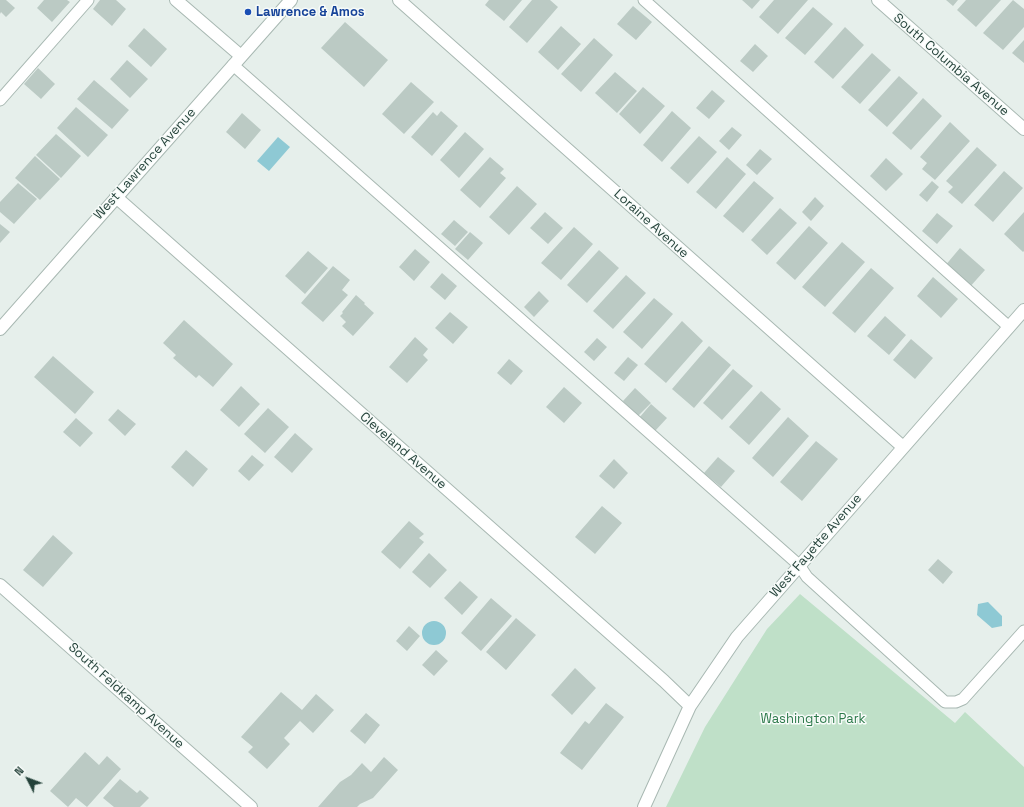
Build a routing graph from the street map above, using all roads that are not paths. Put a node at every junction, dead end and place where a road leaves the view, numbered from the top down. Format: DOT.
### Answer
graph roads {
  1 [pos="88,0"];
  2 [pos="176,0"];
  3 [pos="291,0"];
  4 [pos="399,0"];
  5 [pos="644,0"];
  6 [pos="878,0"];
  7 [pos="241,56"];
  8 [pos="233,66"];
  9 [pos="0,100"];
  10 [pos="1024,129"];
  11 [pos="116,197"];
  12 [pos="1024,310"];
  13 [pos="1009,327"];
  14 [pos="0,329"];
  15 [pos="903,447"];
  16 [pos="799,565"];
  17 [pos="0,585"];
  18 [pos="1024,631"];
  19 [pos="690,706"];
  20 [pos="251,807"];
  21 [pos="644,807"];
  1 -- 9 [label="lane"];
  2 -- 7 [label="street"];
  3 -- 7 [label="street, West Lawrence Avenue"];
  4 -- 15 [label="street, Loraine Avenue"];
  5 -- 13 [label="lane"];
  6 -- 10 [label="street, South Columbia Avenue"];
  7 -- 8 [label="street, West Lawrence Avenue"];
  8 -- 11 [label="street, West Lawrence Avenue"];
  8 -- 16 [label="lane"];
  11 -- 14 [label="street, West Lawrence Avenue"];
  11 -- 19 [label="street, Cleveland Avenue"];
  12 -- 13 [label="street, West Fayette Avenue"];
  13 -- 15 [label="street, West Fayette Avenue"];
  15 -- 16 [label="street, West Fayette Avenue"];
  16 -- 18 [label="lane"];
  16 -- 19 [label="street, West Fayette Avenue"];
  17 -- 20 [label="street, South Feldkamp Avenue"];
  19 -- 21 [label="street, West Fayette Avenue"];
}
